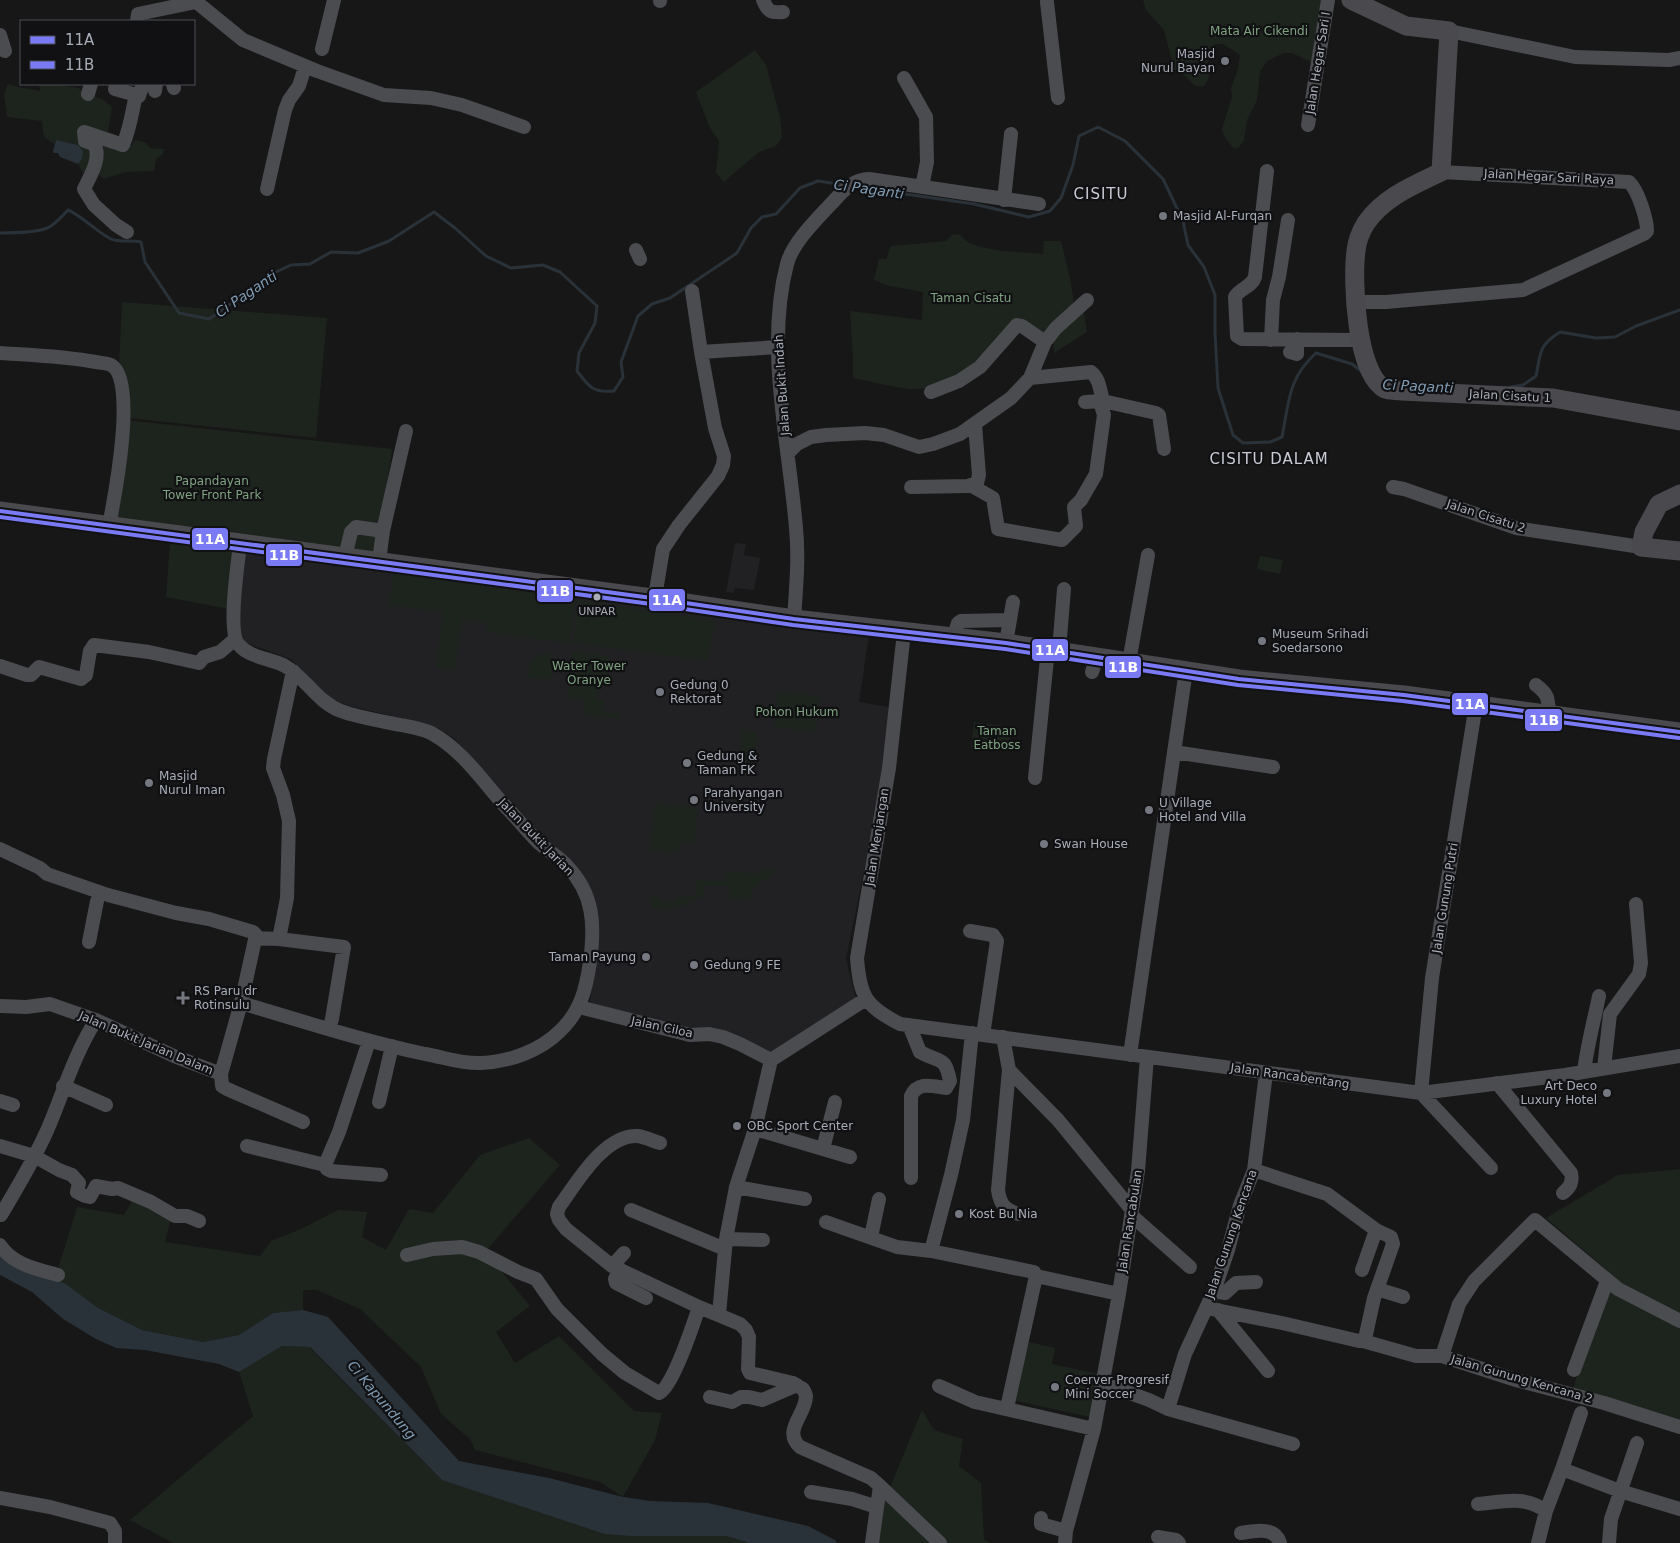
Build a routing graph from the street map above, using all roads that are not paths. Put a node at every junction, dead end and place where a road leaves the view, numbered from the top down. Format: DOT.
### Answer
graph roads {
  1 [pos="334,0"];
  2 [pos="763,0"];
  3 [pos="1328,0"];
  4 [pos="1351,0"];
  5 [pos="195,1"];
  6 [pos="1047,2"];
  7 [pos="783,12"];
  8 [pos="137,20"];
  9 [pos="1449,31"];
  10 [pos="0,34"];
  11 [pos="322,49"];
  12 [pos="4,51"];
  13 [pos="1680,58"];
  14 [pos="306,67"];
  15 [pos="904,78"];
  16 [pos="116,85"];
  17 [pos="142,88"];
  18 [pos="1058,98"];
  19 [pos="1308,125"];
  20 [pos="524,128"];
  21 [pos="1011,134"];
  22 [pos="1267,170"];
  23 [pos="1441,172"];
  24 [pos="922,187"];
  25 [pos="267,189"];
  26 [pos="1004,200"];
  27 [pos="1039,204"];
  28 [pos="1288,220"];
  29 [pos="126,232"];
  30 [pos="692,291"];
  31 [pos="1087,300"];
  32 [pos="1356,302"];
  33 [pos="1271,340"];
  34 [pos="1297,340"];
  35 [pos="1360,340"];
  36 [pos="1045,342"];
  37 [pos="778,347"];
  38 [pos="701,352"];
  39 [pos="1290,352"];
  40 [pos="0,353"];
  41 [pos="1030,378"];
  42 [pos="931,392"];
  43 [pos="1085,402"];
  44 [pos="1102,403"];
  45 [pos="1680,421"];
  46 [pos="974,425"];
  47 [pos="406,431"];
  48 [pos="1164,449"];
  49 [pos="788,453"];
  50 [pos="972,486"];
  51 [pos="1393,486"];
  52 [pos="911,487"];
  53 [pos="1680,494"];
  54 [pos="0,511"];
  55 [pos="109,526"];
  56 [pos="383,531"];
  57 [pos="240,544"];
  58 [pos="1640,547"];
  59 [pos="1680,551"];
  60 [pos="1148,555"];
  61 [pos="345,557"];
  62 [pos="379,561"];
  63 [pos="1064,589"];
  64 [pos="652,598"];
  65 [pos="1013,602"];
  66 [pos="794,619"];
  67 [pos="1010,620"];
  68 [pos="904,632"];
  69 [pos="954,636"];
  70 [pos="234,640"];
  71 [pos="1006,642"];
  72 [pos="1053,649"];
  73 [pos="1129,662"];
  74 [pos="0,666"];
  75 [pos="1186,670"];
  76 [pos="293,671"];
  77 [pos="1536,684"];
  78 [pos="1476,704"];
  79 [pos="1549,714"];
  80 [pos="1680,732"];
  81 [pos="1174,752"];
  82 [pos="1273,767"];
  83 [pos="1035,778"];
  84 [pos="0,849"];
  85 [pos="97,901"];
  86 [pos="1636,904"];
  87 [pos="970,931"];
  88 [pos="256,938"];
  89 [pos="279,939"];
  90 [pos="88,942"];
  91 [pos="1599,996"];
  92 [pos="866,999"];
  93 [pos="241,1003"];
  94 [pos="0,1006"];
  95 [pos="579,1006"];
  96 [pos="96,1020"];
  97 [pos="905,1024"];
  98 [pos="329,1029"];
  99 [pos="977,1034"];
  100 [pos="1002,1037"];
  101 [pos="370,1041"];
  102 [pos="392,1046"];
  103 [pos="1130,1055"];
  104 [pos="1680,1056"];
  105 [pos="1147,1057"];
  106 [pos="771,1060"];
  107 [pos="1604,1068"];
  108 [pos="1009,1070"];
  109 [pos="1584,1072"];
  110 [pos="1266,1073"];
  111 [pos="221,1074"];
  112 [pos="1497,1083"];
  113 [pos="64,1086"];
  114 [pos="1421,1093"];
  115 [pos="379,1102"];
  116 [pos="835,1102"];
  117 [pos="106,1105"];
  118 [pos="303,1122"];
  119 [pos="754,1129"];
  120 [pos="660,1143"];
  121 [pos="0,1146"];
  122 [pos="247,1146"];
  123 [pos="823,1149"];
  124 [pos="34,1156"];
  125 [pos="850,1158"];
  126 [pos="325,1165"];
  127 [pos="1491,1168"];
  128 [pos="1254,1170"];
  129 [pos="381,1175"];
  130 [pos="911,1178"];
  131 [pos="736,1186"];
  132 [pos="1563,1193"];
  133 [pos="879,1199"];
  134 [pos="805,1200"];
  135 [pos="631,1210"];
  136 [pos="1132,1212"];
  137 [pos="1018,1214"];
  138 [pos="1,1215"];
  139 [pos="199,1220"];
  140 [pos="826,1222"];
  141 [pos="1376,1230"];
  142 [pos="870,1237"];
  143 [pos="763,1240"];
  144 [pos="726,1244"];
  145 [pos="0,1245"];
  146 [pos="931,1251"];
  147 [pos="624,1253"];
  148 [pos="407,1255"];
  149 [pos="616,1267"];
  150 [pos="1190,1267"];
  151 [pos="1362,1270"];
  152 [pos="58,1276"];
  153 [pos="1036,1276"];
  154 [pos="1256,1282"];
  155 [pos="1607,1282"];
  156 [pos="1377,1289"];
  157 [pos="1214,1291"];
  158 [pos="1119,1294"];
  159 [pos="1403,1297"];
  160 [pos="646,1298"];
  161 [pos="699,1307"];
  162 [pos="1212,1309"];
  163 [pos="719,1314"];
  164 [pos="1680,1321"];
  165 [pos="1363,1341"];
  166 [pos="1442,1356"];
  167 [pos="1268,1370"];
  168 [pos="1574,1370"];
  169 [pos="1102,1383"];
  170 [pos="797,1386"];
  171 [pos="939,1386"];
  172 [pos="710,1397"];
  173 [pos="1007,1408"];
  174 [pos="1168,1409"];
  175 [pos="1581,1413"];
  176 [pos="1680,1427"];
  177 [pos="1094,1429"];
  178 [pos="1637,1442"];
  179 [pos="1293,1444"];
  180 [pos="1562,1470"];
  181 [pos="880,1486"];
  182 [pos="1620,1491"];
  183 [pos="811,1492"];
  184 [pos="0,1498"];
  185 [pos="1478,1504"];
  186 [pos="877,1507"];
  187 [pos="1680,1509"];
  188 [pos="1546,1511"];
  189 [pos="1041,1518"];
  190 [pos="1241,1533"];
  191 [pos="1065,1537"];
  192 [pos="1158,1538"];
  193 [pos="115,1543"];
  194 [pos="872,1543"];
  195 [pos="940,1543"];
  196 [pos="1179,1543"];
  197 [pos="1280,1543"];
  198 [pos="1538,1543"];
  199 [pos="1609,1543"];
  1 -- 11 [label="street"];
  2 -- 7 [label="street"];
  3 -- 19 [label="street, Jalan Hegar Sari I"];
  4 -- 9 [label="main road"];
  5 -- 8 [label="street"];
  5 -- 14 [label="street"];
  6 -- 18 [label="street"];
  9 -- 13 [label="street"];
  9 -- 23 [label="main road"];
  10 -- 12 [label="street"];
  14 -- 20 [label="street"];
  14 -- 25 [label="street"];
  15 -- 24 [label="street"];
  16 -- 17 [label="street"];
  17 -- 29 [label="street"];
  21 -- 26 [label="street"];
  22 -- 33 [label="street"];
  23 -- 32 [label="main road, Jalan Cisatu 1"];
  23 -- 32 [label="street, Jalan Hegar Sari Raya"];
  24 -- 26 [label="street, Jalan Bukit Indah"];
  24 -- 37 [label="street, Jalan Bukit Indah"];
  26 -- 27 [label="street, Jalan Bukit Indah"];
  28 -- 33 [label="street"];
  30 -- 38 [label="street"];
  31 -- 36 [label="street"];
  32 -- 35 [label="main road, Jalan Cisatu 1"];
  33 -- 34 [label="street"];
  34 -- 35 [label="street"];
  34 -- 39 [label="street"];
  35 -- 45 [label="main road, Jalan Cisatu 1"];
  36 -- 41 [label="street"];
  36 -- 42 [label="street"];
  37 -- 38 [label="street"];
  37 -- 49 [label="street, Jalan Bukit Indah"];
  38 -- 64 [label="street"];
  40 -- 55 [label="street"];
  41 -- 44 [label="street"];
  41 -- 46 [label="street"];
  43 -- 44 [label="street"];
  44 -- 48 [label="street"];
  44 -- 50 [label="street"];
  46 -- 49 [label="street"];
  46 -- 50 [label="street"];
  47 -- 56 [label="street"];
  49 -- 66 [label="street, Jalan Bukit Indah"];
  50 -- 52 [label="street"];
  51 -- 58 [label="street, Jalan Cisatu 2"];
  53 -- 58 [label="main road"];
  54 -- 55 [label="main road"];
  55 -- 57 [label="main road"];
  56 -- 61 [label="street"];
  56 -- 62 [label="street"];
  57 -- 61 [label="main road"];
  57 -- 70 [label="street"];
  58 -- 59 [label="main road"];
  60 -- 73 [label="street"];
  61 -- 62 [label="main road"];
  62 -- 64 [label="main road"];
  63 -- 72 [label="street"];
  64 -- 66 [label="main road"];
  65 -- 67 [label="street"];
  66 -- 68 [label="main road"];
  67 -- 69 [label="street"];
  67 -- 71 [label="street"];
  68 -- 69 [label="main road"];
  68 -- 92 [label="street, Jalan Menjangan"];
  69 -- 71 [label="main road"];
  70 -- 74 [label="street"];
  70 -- 76 [label="street, Jalan Bukit Jarian"];
  71 -- 72 [label="main road"];
  72 -- 73 [label="main road"];
  72 -- 83 [label="street"];
  73 -- 75 [label="main road"];
  75 -- 78 [label="main road"];
  75 -- 81 [label="street"];
  76 -- 89 [label="street"];
  76 -- 95 [label="street, Jalan Bukit Jarian"];
  77 -- 79 [label="street"];
  78 -- 79 [label="main road"];
  78 -- 114 [label="street, Jalan Gunung Putri"];
  79 -- 80 [label="main road"];
  81 -- 82 [label="street"];
  81 -- 103 [label="street"];
  84 -- 88 [label="street"];
  85 -- 90 [label="street"];
  86 -- 107 [label="street"];
  87 -- 99 [label="street"];
  88 -- 89 [label="street"];
  88 -- 93 [label="street, Jalan Bukit Jarian Dalam"];
  89 -- 98 [label="street"];
  91 -- 109 [label="street"];
  92 -- 97 [label="street"];
  92 -- 106 [label="street"];
  93 -- 98 [label="street, Jalan Bukit Jarian"];
  93 -- 111 [label="street, Jalan Bukit Jarian Dalam"];
  94 -- 96 [label="street, Jalan Bukit Jarian Dalam"];
  95 -- 102 [label="street, Jalan Bukit Jarian"];
  95 -- 106 [label="street, Jalan Ciloa"];
  96 -- 111 [label="street, Jalan Bukit Jarian Dalam"];
  96 -- 113 [label="street"];
  97 -- 99 [label="street, Jalan Rancabentang"];
  97 -- 130 [label="street"];
  98 -- 101 [label="street, Jalan Bukit Jarian"];
  99 -- 100 [label="street, Jalan Rancabentang"];
  99 -- 146 [label="street"];
  100 -- 103 [label="street, Jalan Rancabentang"];
  100 -- 108 [label="street"];
  101 -- 102 [label="street, Jalan Bukit Jarian"];
  101 -- 126 [label="street"];
  102 -- 115 [label="street"];
  103 -- 105 [label="street, Jalan Rancabentang"];
  104 -- 107 [label="street, Jalan Rancabentang"];
  105 -- 110 [label="street, Jalan Rancabentang"];
  105 -- 136 [label="street, Jalan Rancabulan"];
  106 -- 119 [label="street"];
  107 -- 109 [label="street, Jalan Rancabentang"];
  108 -- 136 [label="street"];
  108 -- 137 [label="street"];
  109 -- 112 [label="street, Jalan Rancabentang"];
  110 -- 114 [label="street, Jalan Rancabentang"];
  110 -- 128 [label="street, Jalan Gunung Kencana"];
  111 -- 118 [label="street"];
  112 -- 114 [label="street, Jalan Rancabentang"];
  112 -- 132 [label="street"];
  113 -- 117 [label="street"];
  113 -- 124 [label="street"];
  114 -- 127 [label="street"];
  116 -- 123 [label="street"];
  119 -- 123 [label="street"];
  119 -- 131 [label="street"];
  120 -- 149 [label="street"];
  121 -- 124 [label="street"];
  122 -- 126 [label="street"];
  123 -- 125 [label="street"];
  124 -- 138 [label="street"];
  124 -- 139 [label="street"];
  126 -- 129 [label="street"];
  128 -- 141 [label="street"];
  128 -- 157 [label="street, Jalan Gunung Kencana"];
  131 -- 134 [label="street"];
  131 -- 144 [label="street"];
  133 -- 142 [label="street"];
  135 -- 144 [label="street"];
  136 -- 150 [label="street"];
  136 -- 158 [label="street, Jalan Rancabulan"];
  140 -- 142 [label="street"];
  141 -- 151 [label="street"];
  141 -- 156 [label="street"];
  142 -- 146 [label="street"];
  143 -- 144 [label="street"];
  144 -- 163 [label="street"];
  145 -- 152 [label="street"];
  146 -- 153 [label="street"];
  147 -- 149 [label="street"];
  148 -- 161 [label="street"];
  149 -- 160 [label="street"];
  149 -- 161 [label="street"];
  153 -- 158 [label="street"];
  153 -- 173 [label="street"];
  154 -- 157 [label="street"];
  155 -- 164 [label="street"];
  155 -- 166 [label="street"];
  155 -- 168 [label="street"];
  156 -- 159 [label="street"];
  156 -- 165 [label="street"];
  157 -- 162 [label="street, Jalan Gunung Kencana"];
  158 -- 169 [label="street, Jalan Rancabulan"];
  161 -- 163 [label="street"];
  162 -- 165 [label="street, Jalan Gunung Kencana 2"];
  162 -- 167 [label="street"];
  162 -- 174 [label="street, Jalan Gunung Kencana"];
  163 -- 170 [label="street"];
  165 -- 166 [label="street, Jalan Gunung Kencana 2"];
  166 -- 176 [label="street, Jalan Gunung Kencana 2"];
  169 -- 174 [label="street"];
  169 -- 177 [label="street, Jalan Rancabulan"];
  170 -- 172 [label="street"];
  170 -- 181 [label="street"];
  171 -- 173 [label="street"];
  173 -- 177 [label="street"];
  174 -- 179 [label="street"];
  175 -- 180 [label="street"];
  177 -- 191 [label="street, Jalan Rancabulan"];
  178 -- 182 [label="street"];
  180 -- 182 [label="street"];
  180 -- 188 [label="street"];
  181 -- 186 [label="street"];
  181 -- 195 [label="street"];
  182 -- 187 [label="street"];
  182 -- 199 [label="street"];
  183 -- 186 [label="street"];
  184 -- 193 [label="street"];
  185 -- 188 [label="street"];
  186 -- 194 [label="street"];
  188 -- 198 [label="street"];
  189 -- 191 [label="street"];
  190 -- 197 [label="street"];
  192 -- 196 [label="street"];
}
